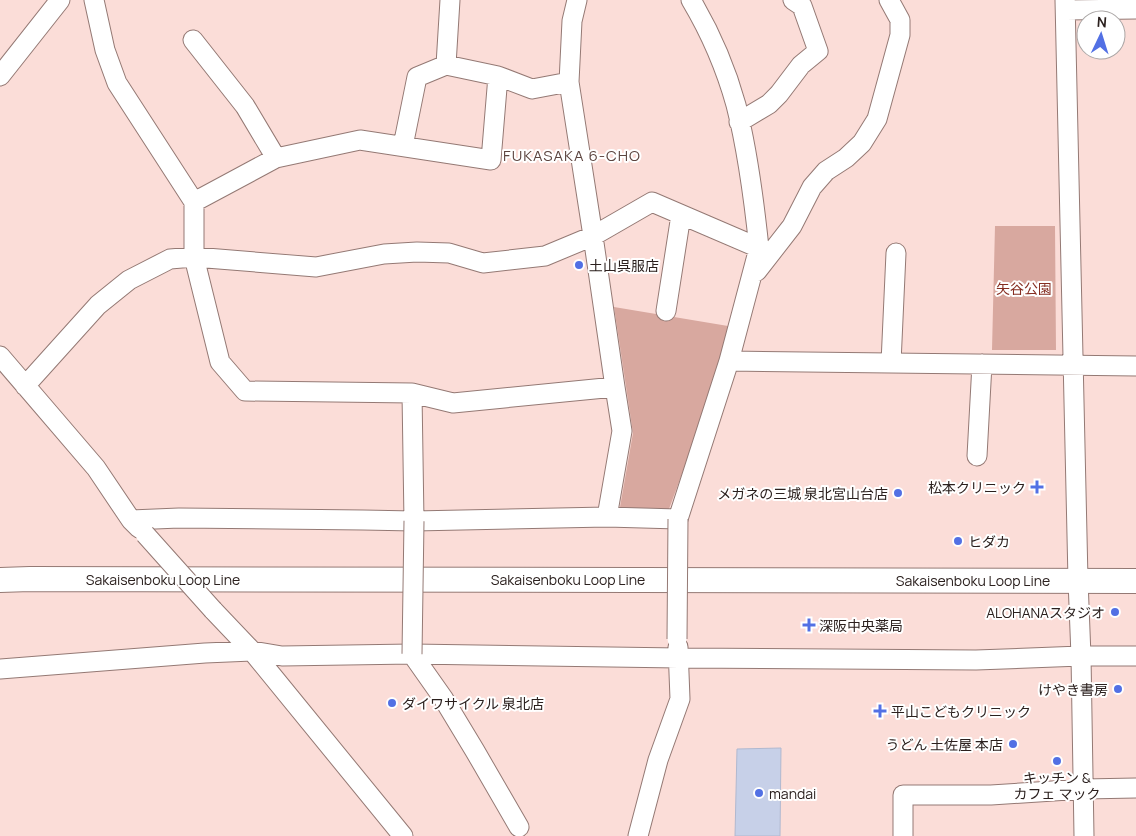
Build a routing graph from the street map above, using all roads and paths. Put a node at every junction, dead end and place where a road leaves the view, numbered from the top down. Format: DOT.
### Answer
graph roads {
  1 [pos="60,0"];
  2 [pos="94,0"];
  3 [pos="450,0"];
  4 [pos="577,0"];
  5 [pos="691,0"];
  6 [pos="793,0"];
  7 [pos="889,0"];
  8 [pos="1066,5"];
  9 [pos="1136,9"];
  10 [pos="193,40"];
  11 [pos="446,65"];
  12 [pos="0,76"];
  13 [pos="498,76"];
  14 [pos="569,82"];
  15 [pos="739,122"];
  16 [pos="403,146"];
  17 [pos="276,158"];
  18 [pos="194,202"];
  19 [pos="681,214"];
  20 [pos="593,236"];
  21 [pos="759,248"];
  22 [pos="896,253"];
  23 [pos="194,257"];
  24 [pos="752,278"];
  25 [pos="666,311"];
  26 [pos="0,356"];
  27 [pos="729,361"];
  28 [pos="891,363"];
  29 [pos="982,364"];
  30 [pos="1073,365"];
  31 [pos="1136,366"];
  32 [pos="25,386"];
  33 [pos="615,387"];
  34 [pos="412,393"];
  35 [pos="977,456"];
  36 [pos="606,517"];
  37 [pos="678,519"];
  38 [pos="132,520"];
  39 [pos="414,521"];
  40 [pos="0,580"];
  41 [pos="1078,580"];
  42 [pos="1136,581"];
  43 [pos="252,652"];
  44 [pos="412,654"];
  45 [pos="1081,656"];
  46 [pos="1136,656"];
  47 [pos="679,658"];
  48 [pos="0,669"];
  49 [pos="1136,788"];
  50 [pos="1084,789"];
  51 [pos="519,827"];
  52 [pos="401,835"];
  53 [pos="638,836"];
  54 [pos="903,836"];
  55 [pos="1084,836"];
  1 -- 12 [label="street"];
  2 -- 18 [label="street"];
  3 -- 11 [label="street"];
  4 -- 14 [label="street"];
  5 -- 15 [label="street"];
  6 -- 15 [label="street"];
  7 -- 24 [label="street"];
  8 -- 9 [label="street"];
  8 -- 30 [label="street"];
  10 -- 17 [label="street"];
  11 -- 13 [label="street"];
  11 -- 16 [label="street"];
  13 -- 14 [label="street"];
  13 -- 16 [label="street"];
  14 -- 20 [label="street"];
  15 -- 21 [label="street"];
  16 -- 17 [label="street"];
  17 -- 18 [label="street"];
  18 -- 23 [label="street"];
  19 -- 20 [label="street"];
  19 -- 21 [label="street"];
  19 -- 25 [label="street"];
  20 -- 23 [label="street"];
  20 -- 33 [label="street"];
  21 -- 24 [label="street"];
  22 -- 28 [label="street"];
  23 -- 32 [label="street"];
  23 -- 34 [label="street"];
  24 -- 27 [label="street"];
  26 -- 32 [label="street"];
  27 -- 28 [label="street"];
  27 -- 37 [label="street"];
  28 -- 29 [label="street"];
  29 -- 30 [label="street"];
  29 -- 35 [label="street"];
  30 -- 31 [label="street"];
  30 -- 41 [label="street"];
  32 -- 38 [label="street"];
  33 -- 34 [label="street"];
  33 -- 36 [label="street"];
  34 -- 39 [label="street"];
  36 -- 37 [label="street"];
  36 -- 39 [label="street"];
  37 -- 47 [label="street, bridge"];
  38 -- 39 [label="street"];
  38 -- 43 [label="street, bridge"];
  39 -- 44 [label="street, bridge"];
  40 -- 41 [label="main road, Sakaisenboku Loop Line"];
  41 -- 42 [label="main road, Sakaisenboku Loop Line"];
  41 -- 45 [label="street"];
  43 -- 44 [label="street"];
  43 -- 48 [label="street"];
  43 -- 52 [label="street"];
  44 -- 47 [label="street"];
  44 -- 51 [label="street"];
  45 -- 46 [label="street"];
  45 -- 47 [label="street"];
  45 -- 50 [label="street"];
  47 -- 53 [label="street"];
  49 -- 50 [label="street"];
  50 -- 54 [label="street"];
  50 -- 55 [label="street"];
}
